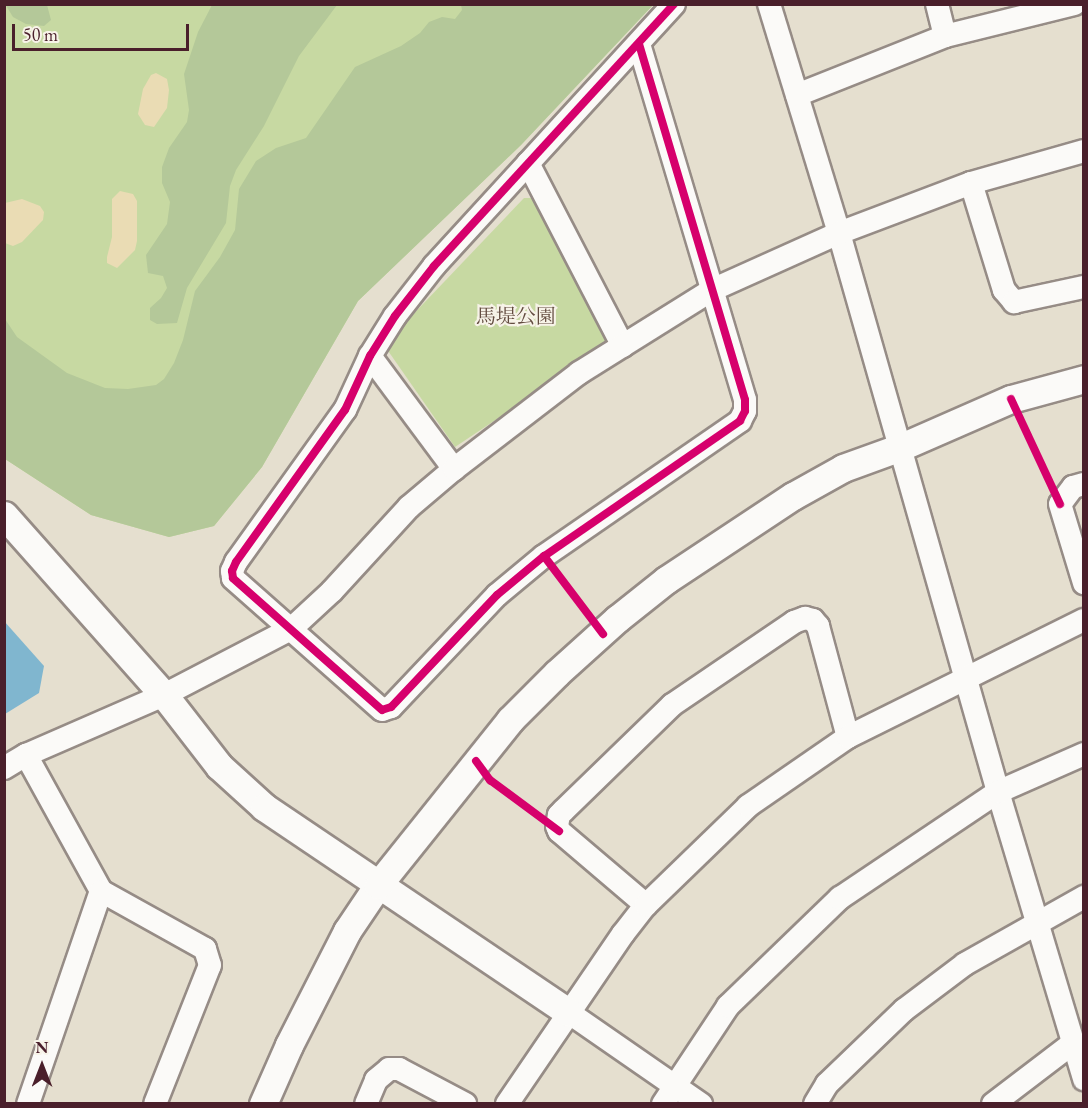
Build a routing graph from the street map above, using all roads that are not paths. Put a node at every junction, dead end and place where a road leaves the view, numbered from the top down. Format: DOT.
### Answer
graph roads {
  1 [pos="674,4"];
  2 [pos="769,4"];
  3 [pos="937,4"];
  4 [pos="1074,4"];
  5 [pos="945,36"];
  6 [pos="639,44"];
  7 [pos="797,95"];
  8 [pos="1083,151"];
  9 [pos="528,163"];
  10 [pos="971,183"];
  11 [pos="839,233"];
  12 [pos="1083,287"];
  13 [pos="712,290"];
  14 [pos="623,346"];
  15 [pos="370,356"];
  16 [pos="1083,379"];
  17 [pos="901,447"];
  18 [pos="454,469"];
  19 [pos="1083,484"];
  20 [pos="4,515"];
  21 [pos="1083,583"];
  22 [pos="1083,620"];
  23 [pos="291,629"];
  24 [pos="966,679"];
  25 [pos="164,695"];
  26 [pos="848,736"];
  27 [pos="1083,754"];
  28 [pos="26,755"];
  29 [pos="4,768"];
  30 [pos="998,792"];
  31 [pos="378,885"];
  32 [pos="102,891"];
  33 [pos="1083,897"];
  34 [pos="646,905"];
  35 [pos="1038,924"];
  36 [pos="568,1012"];
  37 [pos="1072,1043"];
  38 [pos="1083,1079"];
  39 [pos="669,1095"];
  40 [pos="28,1104"];
  41 [pos="155,1104"];
  42 [pos="263,1104"];
  43 [pos="366,1104"];
  44 [pos="465,1104"];
  45 [pos="507,1104"];
  46 [pos="700,1104"];
  47 [pos="814,1104"];
  48 [pos="993,1104"];
  1 -- 6 [label="street"];
  2 -- 7 [label="street"];
  3 -- 5 [label="street"];
  4 -- 5 [label="street"];
  5 -- 7 [label="street"];
  6 -- 9 [label="street"];
  6 -- 13 [label="street"];
  7 -- 11 [label="street"];
  8 -- 10 [label="street"];
  9 -- 14 [label="street"];
  9 -- 15 [label="street"];
  10 -- 11 [label="street"];
  10 -- 12 [label="street"];
  11 -- 13 [label="street"];
  11 -- 17 [label="street"];
  13 -- 14 [label="street"];
  13 -- 23 [label="street"];
  14 -- 18 [label="street"];
  15 -- 18 [label="street"];
  15 -- 23 [label="street"];
  16 -- 17 [label="street"];
  17 -- 24 [label="street"];
  17 -- 31 [label="street"];
  18 -- 23 [label="street"];
  19 -- 21 [label="street"];
  20 -- 25 [label="street"];
  22 -- 24 [label="street"];
  23 -- 25 [label="street"];
  24 -- 26 [label="street"];
  24 -- 30 [label="street"];
  25 -- 28 [label="street"];
  25 -- 31 [label="street"];
  26 -- 34 [label="street"];
  26 -- 34 [label="street"];
  27 -- 30 [label="street"];
  28 -- 29 [label="street"];
  28 -- 32 [label="street"];
  30 -- 35 [label="street"];
  30 -- 39 [label="street"];
  31 -- 36 [label="street"];
  31 -- 42 [label="street"];
  32 -- 40 [label="street"];
  32 -- 41 [label="street"];
  33 -- 35 [label="street"];
  34 -- 36 [label="street"];
  35 -- 37 [label="street"];
  35 -- 47 [label="street"];
  36 -- 39 [label="street"];
  36 -- 45 [label="street"];
  37 -- 38 [label="street"];
  37 -- 48 [label="street"];
  39 -- 46 [label="street"];
  43 -- 44 [label="street"];
}
